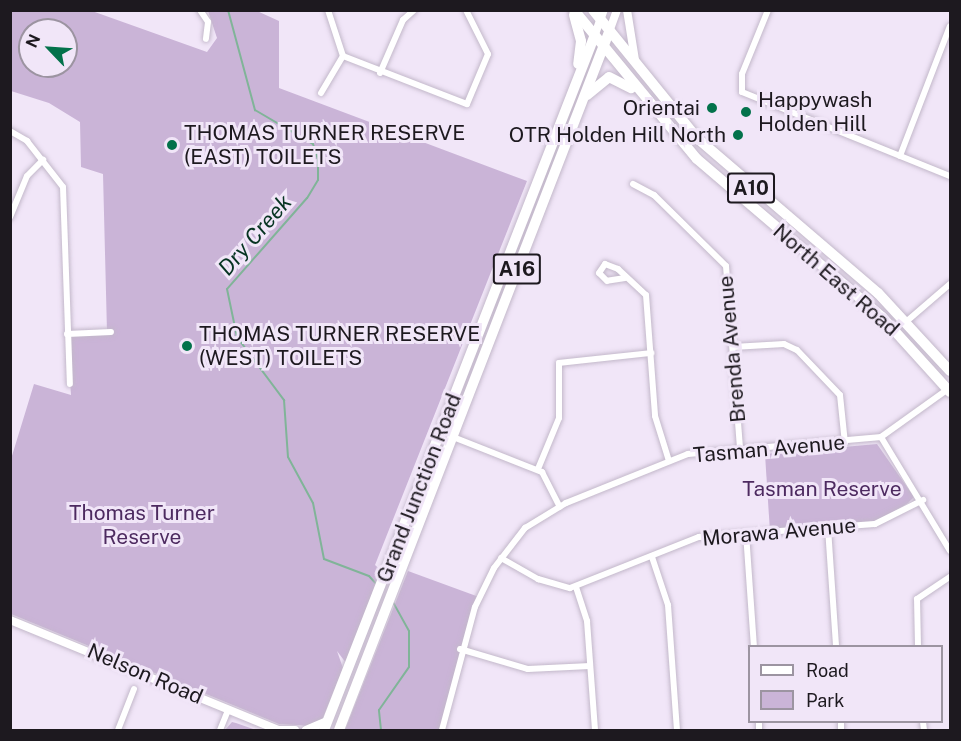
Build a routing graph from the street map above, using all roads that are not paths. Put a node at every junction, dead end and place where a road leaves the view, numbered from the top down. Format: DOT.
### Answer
graph roads {
  1 [pos="200,10"];
  2 [pos="328,10"];
  3 [pos="414,10"];
  4 [pos="466,10"];
  5 [pos="573,10"];
  6 [pos="593,10"];
  7 [pos="617,10"];
  8 [pos="627,10"];
  9 [pos="768,10"];
  10 [pos="602,15"];
  11 [pos="951,26"];
  12 [pos="609,32"];
  13 [pos="594,37"];
  14 [pos="206,39"];
  15 [pos="602,48"];
  16 [pos="343,56"];
  17 [pos="638,69"];
  18 [pos="380,73"];
  19 [pos="321,93"];
  20 [pos="638,93"];
  21 [pos="572,94"];
  22 [pos="582,101"];
  23 [pos="10,131"];
  24 [pos="900,156"];
  25 [pos="43,160"];
  26 [pos="951,176"];
  27 [pos="633,184"];
  28 [pos="531,197"];
  29 [pos="543,202"];
  30 [pos="10,217"];
  31 [pos="625,278"];
  32 [pos="951,284"];
  33 [pos="882,317"];
  34 [pos="907,321"];
  35 [pos="111,332"];
  36 [pos="67,334"];
  37 [pos="907,343"];
  38 [pos="733,347"];
  39 [pos="651,353"];
  40 [pos="951,371"];
  41 [pos="70,384"];
  42 [pos="949,391"];
  43 [pos="440,432"];
  44 [pos="453,437"];
  45 [pos="880,437"];
  46 [pos="845,443"];
  47 [pos="740,449"];
  48 [pos="669,461"];
  49 [pos="538,470"];
  50 [pos="923,500"];
  51 [pos="560,507"];
  52 [pos="828,528"];
  53 [pos="746,534"];
  54 [pos="951,551"];
  55 [pos="652,557"];
  56 [pos="501,558"];
  57 [pos="951,577"];
  58 [pos="576,587"];
  59 [pos="10,620"];
  60 [pos="753,645"];
  61 [pos="836,645"];
  62 [pos="918,645"];
  63 [pos="460,649"];
  64 [pos="590,666"];
  65 [pos="134,689"];
  66 [pos="228,710"];
  67 [pos="328,720"];
  68 [pos="118,730"];
  69 [pos="219,730"];
  70 [pos="277,730"];
  71 [pos="295,730"];
  72 [pos="306,730"];
  73 [pos="324,730"];
  74 [pos="339,730"];
  75 [pos="443,730"];
  76 [pos="595,730"];
  77 [pos="677,730"];
  1 -- 14 [label="street"];
  2 -- 16 [label="street"];
  3 -- 18 [label="street"];
  4 -- 18 [label="street"];
  5 -- 13 [label="highway, North East Road / A10"];
  5 -- 21 [label="highway"];
  6 -- 10 [label="highway, North East Road / A10"];
  7 -- 12 [label="main road, Grand Junction Road / A16"];
  8 -- 17 [label="main road"];
  9 -- 24 [label="street"];
  10 -- 12 [label="highway, North East Road / A10"];
  10 -- 13 [label="main road, Grand Junction Road / A16"];
  11 -- 24 [label="street"];
  12 -- 15 [label="highway, Grand Junction Road / A16"];
  12 -- 17 [label="highway, North East Road / A10"];
  13 -- 15 [label="highway, North East Road / A10"];
  13 -- 21 [label="highway, Grand Junction Road / A16"];
  15 -- 20 [label="highway, North East Road / A10"];
  15 -- 22 [label="highway, Grand Junction Road / A16"];
  16 -- 18 [label="street"];
  16 -- 19 [label="street"];
  17 -- 34 [label="highway, North East Road / A10"];
  20 -- 22 [label="highway"];
  20 -- 33 [label="highway, North East Road / A10"];
  21 -- 28 [label="highway, Grand Junction Road / A16"];
  22 -- 29 [label="highway, Grand Junction Road / A16"];
  23 -- 25 [label="street"];
  24 -- 26 [label="street"];
  25 -- 30 [label="street"];
  25 -- 36 [label="street"];
  27 -- 38 [label="street, Brenda Avenue"];
  28 -- 29 [label="highway"];
  28 -- 43 [label="highway, Grand Junction Road / A16"];
  29 -- 44 [label="highway, Grand Junction Road / A16"];
  31 -- 39 [label="street"];
  32 -- 34 [label="street"];
  33 -- 34 [label="highway"];
  33 -- 37 [label="highway, North East Road / A10"];
  34 -- 37 [label="highway"];
  34 -- 40 [label="highway, North East Road / A10"];
  35 -- 36 [label="street"];
  36 -- 41 [label="street"];
  37 -- 42 [label="highway, North East Road / A10"];
  38 -- 46 [label="street"];
  38 -- 47 [label="street, Brenda Avenue"];
  39 -- 48 [label="street"];
  39 -- 49 [label="street"];
  42 -- 45 [label="street, Tasman Avenue"];
  43 -- 44 [label="highway"];
  43 -- 67 [label="highway, Grand Junction Road / A16"];
  44 -- 49 [label="street"];
  44 -- 74 [label="highway, Grand Junction Road / A16"];
  45 -- 46 [label="street, Tasman Avenue"];
  45 -- 50 [label="street"];
  46 -- 47 [label="street, Tasman Avenue"];
  47 -- 48 [label="street, Tasman Avenue"];
  48 -- 51 [label="street, Tasman Avenue"];
  49 -- 51 [label="street"];
  50 -- 52 [label="street, Morawa Avenue"];
  50 -- 54 [label="street"];
  51 -- 56 [label="street, Tasman Avenue"];
  52 -- 53 [label="street, Morawa Avenue"];
  52 -- 61 [label="street"];
  53 -- 55 [label="street, Morawa Avenue"];
  53 -- 60 [label="street"];
  55 -- 58 [label="street, Morawa Avenue"];
  55 -- 77 [label="street"];
  56 -- 58 [label="street"];
  56 -- 63 [label="street, Tasman Avenue"];
  57 -- 62 [label="street"];
  58 -- 64 [label="street"];
  59 -- 66 [label="main road, Nelson Road"];
  63 -- 64 [label="street"];
  63 -- 75 [label="street, Tasman Avenue"];
  64 -- 76 [label="street"];
  65 -- 68 [label="street"];
  66 -- 69 [label="street"];
  66 -- 70 [label="main road, Nelson Road"];
  67 -- 72 [label="main road"];
  67 -- 73 [label="highway, Grand Junction Road / A16"];
  70 -- 71 [label="main road"];
}
